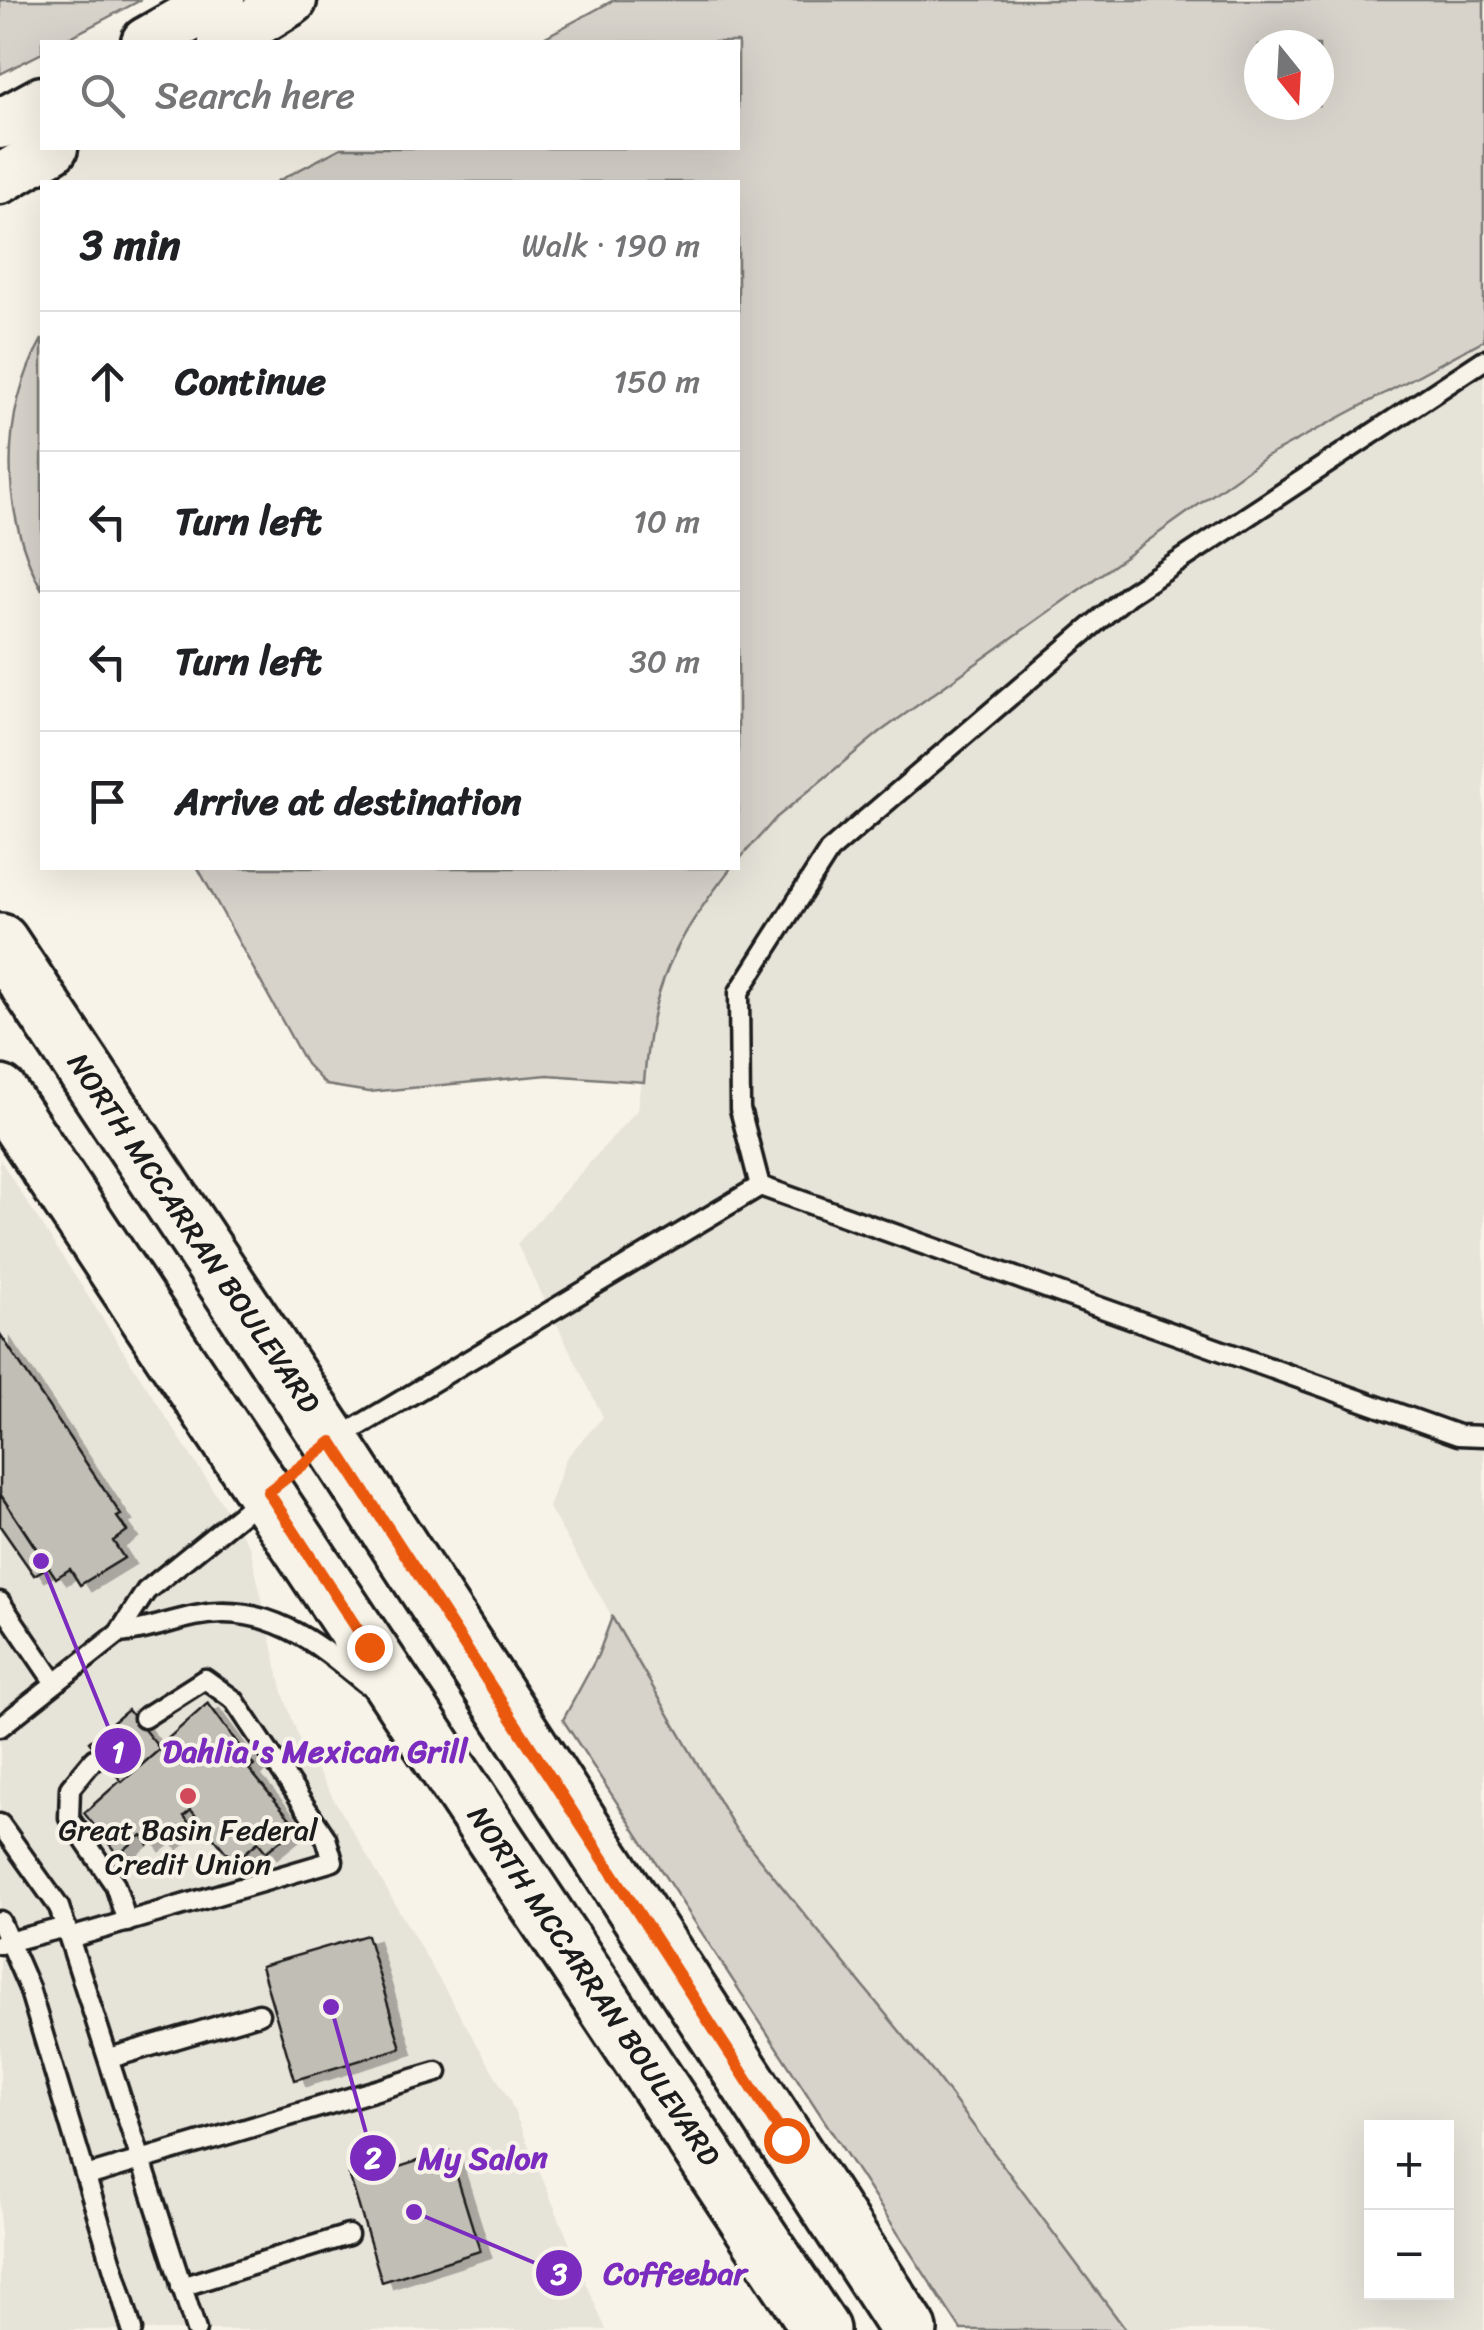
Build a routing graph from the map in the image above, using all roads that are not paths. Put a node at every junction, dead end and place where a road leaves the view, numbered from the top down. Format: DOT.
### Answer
graph roads {
  1 [pos="220,0"];
  2 [pos="292,0"];
  3 [pos="150,40"];
  4 [pos="226,40"];
  5 [pos="40,102"];
  6 [pos="0,124"];
  7 [pos="50,150"];
  8 [pos="0,179"];
  9 [pos="1484,360"];
  10 [pos="0,942"];
  11 [pos="0,1094"];
  12 [pos="760,1186"];
  13 [pos="1484,1436"];
  14 [pos="332,1442"];
  15 [pos="268,1492"];
  16 [pos="0,1602"];
  17 [pos="119,1633"];
  18 [pos="56,1683"];
  19 [pos="144,1718"];
  20 [pos="0,1727"];
  21 [pos="428,1736"];
  22 [pos="94,1759"];
  23 [pos="0,1824"];
  24 [pos="0,1921"];
  25 [pos="127,1922"];
  26 [pos="68,1932"];
  27 [pos="5,1943"];
  28 [pos="259,2014"];
  29 [pos="110,2058"];
  30 [pos="437,2072"];
  31 [pos="142,2158"];
  32 [pos="86,2176"];
  33 [pos="348,2235"];
  34 [pos="181,2287"];
  35 [pos="132,2330"];
  36 [pos="196,2330"];
  37 [pos="821,2330"];
  38 [pos="910,2330"];
  1 -- 3 [label="main road"];
  2 -- 4 [label="main road"];
  5 -- 6 [label="main road"];
  7 -- 8 [label="main road"];
  9 -- 12 [label="lane"];
  10 -- 14 [label="main road, NORTH MCCARRAN BOULEVARD"];
  11 -- 15 [label="main road, NORTH MCCARRAN BOULEVARD"];
  12 -- 13 [label="lane"];
  12 -- 14 [label="lane"];
  14 -- 15 [label="main road"];
  14 -- 38 [label="main road, NORTH MCCARRAN BOULEVARD"];
  15 -- 17 [label="lane"];
  15 -- 21 [label="main road, NORTH MCCARRAN BOULEVARD"];
  16 -- 18 [label="lane"];
  17 -- 18 [label="lane"];
  17 -- 21 [label="lane"];
  18 -- 20 [label="lane"];
  19 -- 25 [label="lane"];
  21 -- 37 [label="main road, NORTH MCCARRAN BOULEVARD"];
  22 -- 25 [label="lane"];
  23 -- 26 [label="lane"];
  24 -- 27 [label="lane"];
  25 -- 26 [label="lane"];
  26 -- 27 [label="lane"];
  26 -- 29 [label="lane"];
  27 -- 32 [label="lane"];
  28 -- 29 [label="lane"];
  29 -- 31 [label="lane"];
  30 -- 31 [label="lane"];
  31 -- 32 [label="lane"];
  31 -- 34 [label="lane"];
  32 -- 35 [label="lane"];
  33 -- 34 [label="lane"];
  34 -- 36 [label="lane"];
}
